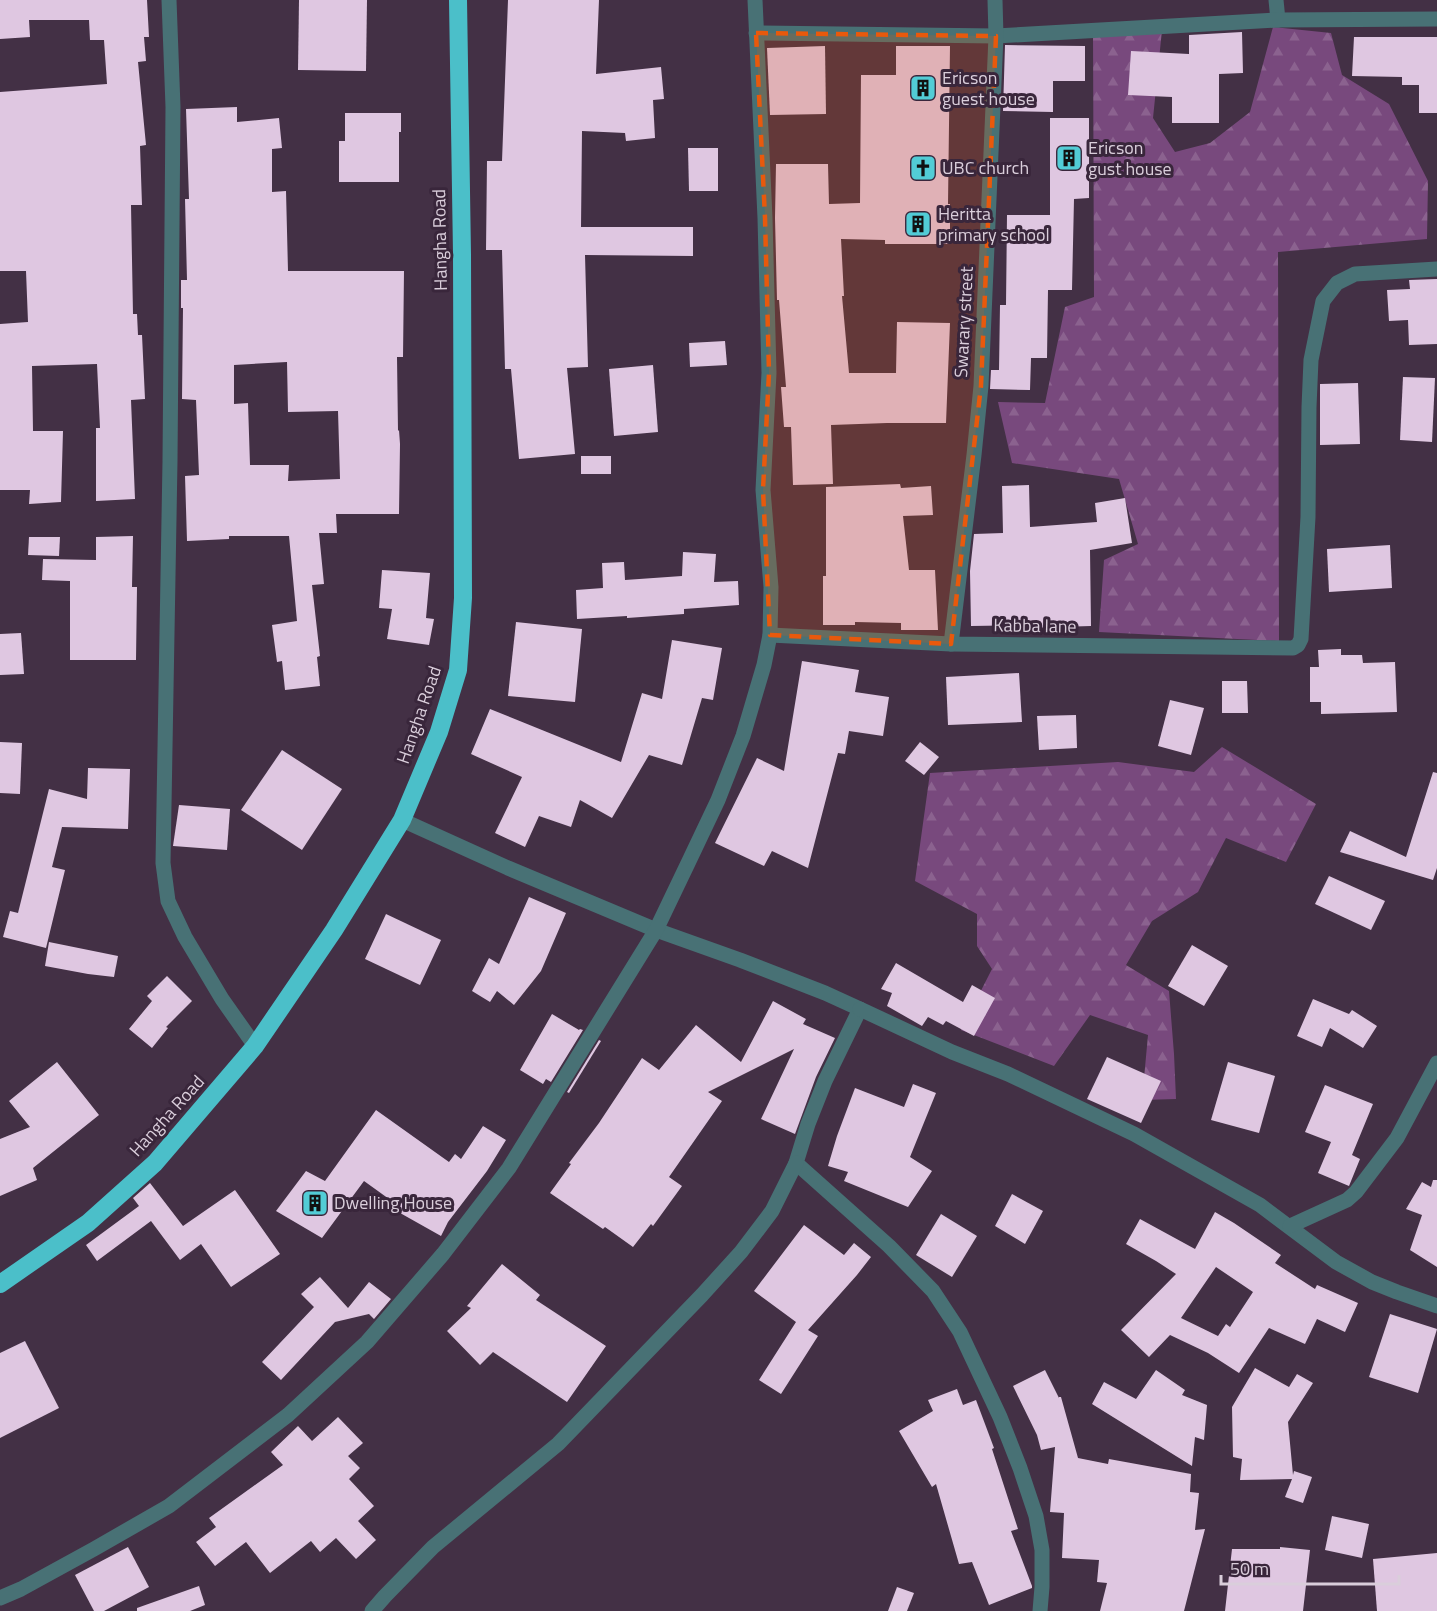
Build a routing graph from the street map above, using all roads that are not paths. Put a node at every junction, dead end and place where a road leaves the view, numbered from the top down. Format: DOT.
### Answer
graph roads {
  1 [pos="169,0"];
  2 [pos="458,0"];
  3 [pos="755,0"];
  4 [pos="995,0"];
  5 [pos="1276,0"];
  6 [pos="1278,20"];
  7 [pos="1437,20"];
  8 [pos="756,33"];
  9 [pos="996,36"];
  10 [pos="1437,269"];
  11 [pos="770,635"];
  12 [pos="951,644"];
  13 [pos="402,820"];
  14 [pos="656,930"];
  15 [pos="860,1009"];
  16 [pos="255,1046"];
  17 [pos="1437,1063"];
  18 [pos="796,1163"];
  19 [pos="1290,1226"];
  20 [pos="0,1284"];
  21 [pos="1437,1306"];
  22 [pos="0,1598"];
  23 [pos="372,1611"];
  24 [pos="1040,1611"];
  1 -- 16 [label="street"];
  2 -- 13 [label="highway, Hangha Road"];
  3 -- 8 [label="street"];
  4 -- 9 [label="street, Swarary street"];
  5 -- 6 [label="street"];
  6 -- 7 [label="street"];
  6 -- 9 [label="street"];
  8 -- 9 [label="street"];
  8 -- 11 [label="street"];
  9 -- 12 [label="street, Swarary street"];
  10 -- 12 [label="street, Kabba lane"];
  11 -- 12 [label="street, Kabba lane"];
  11 -- 14 [label="street"];
  13 -- 14 [label="street"];
  13 -- 16 [label="highway, Hangha Road"];
  14 -- 15 [label="street"];
  14 -- 22 [label="street"];
  15 -- 18 [label="street"];
  15 -- 19 [label="street"];
  16 -- 20 [label="highway, Hangha Road"];
  17 -- 19 [label="street"];
  18 -- 23 [label="street"];
  18 -- 24 [label="street"];
  19 -- 21 [label="street"];
}
